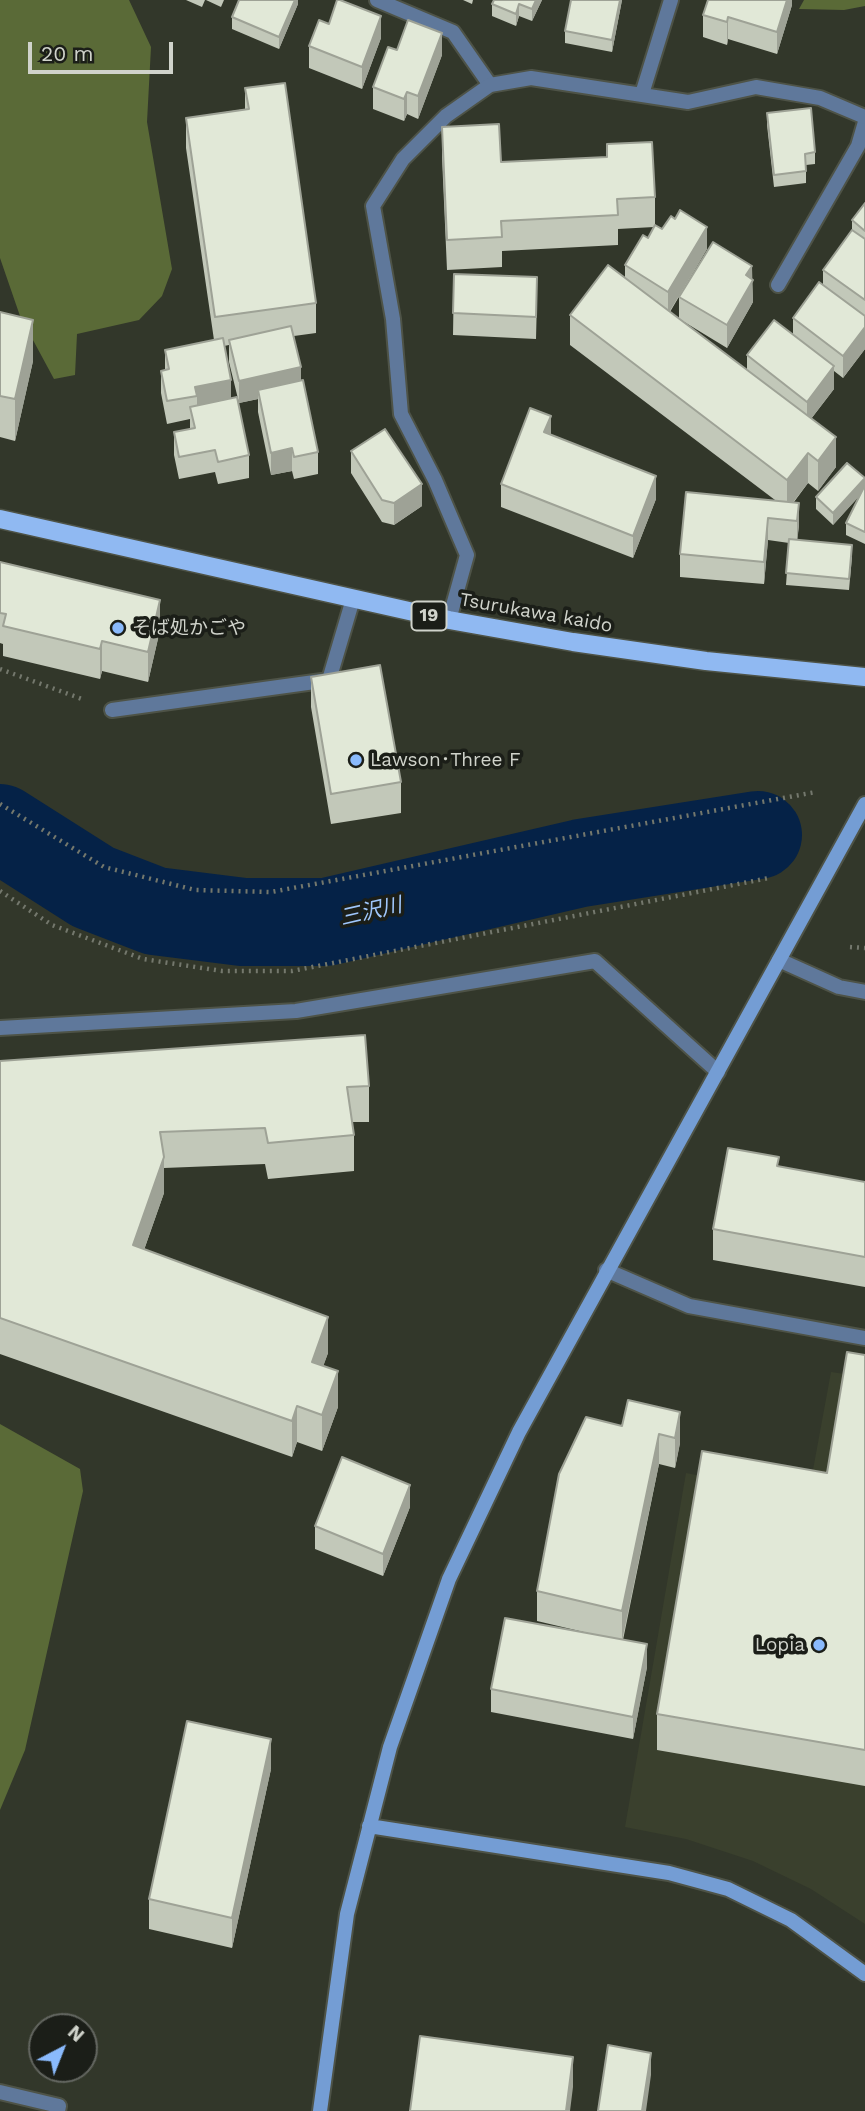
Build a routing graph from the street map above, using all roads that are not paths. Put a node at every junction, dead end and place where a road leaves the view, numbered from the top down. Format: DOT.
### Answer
graph roads {
  1 [pos="377,0"];
  2 [pos="671,0"];
  3 [pos="490,85"];
  4 [pos="642,94"];
  5 [pos="865,119"];
  6 [pos="778,285"];
  7 [pos="0,519"];
  8 [pos="353,599"];
  9 [pos="449,620"];
  10 [pos="865,677"];
  11 [pos="113,710"];
  12 [pos="865,804"];
  13 [pos="779,960"];
  14 [pos="865,992"];
  15 [pos="0,1028"];
  16 [pos="718,1072"];
  17 [pos="606,1270"];
  18 [pos="865,1338"];
  19 [pos="369,1826"];
  20 [pos="865,1974"];
  21 [pos="0,2092"];
  22 [pos="58,2111"];
  23 [pos="320,2111"];
  1 -- 3 [label="street"];
  2 -- 4 [label="street"];
  3 -- 4 [label="street"];
  3 -- 9 [label="street"];
  4 -- 5 [label="street"];
  5 -- 6 [label="street"];
  7 -- 8 [label="main road, Tsurukawa kaido / 19"];
  8 -- 9 [label="main road, Tsurukawa kaido / 19"];
  8 -- 11 [label="street"];
  9 -- 10 [label="main road, Tsurukawa kaido / 19"];
  12 -- 13 [label="main road"];
  13 -- 14 [label="street"];
  13 -- 16 [label="main road"];
  15 -- 16 [label="street"];
  16 -- 17 [label="main road"];
  17 -- 18 [label="street"];
  17 -- 19 [label="main road"];
  19 -- 20 [label="main road"];
  19 -- 23 [label="main road"];
  21 -- 22 [label="street"];
}
